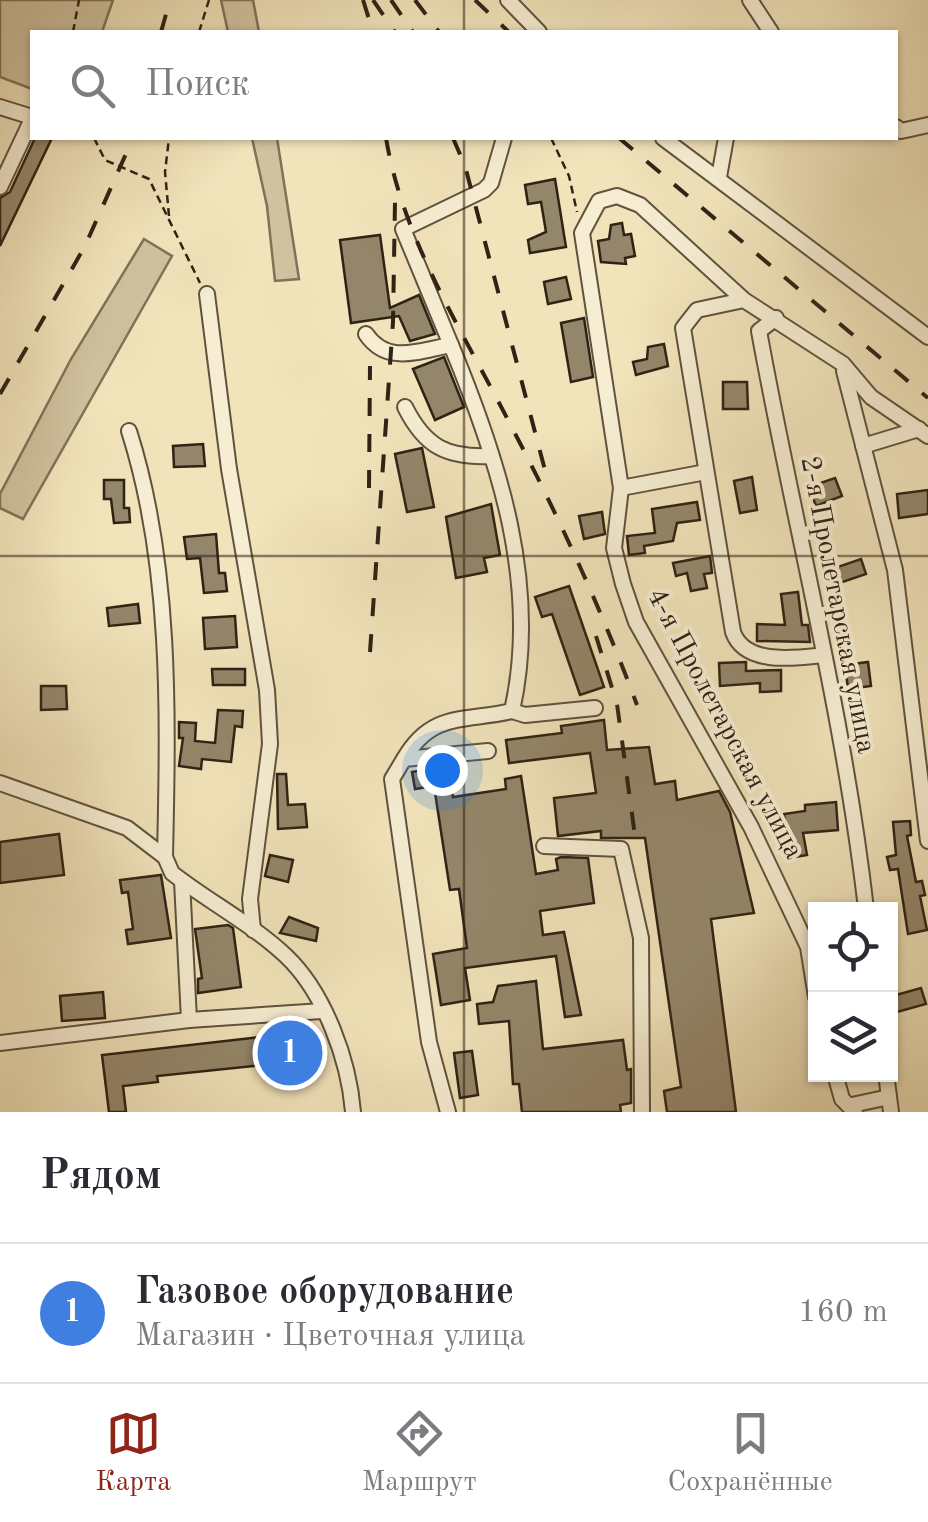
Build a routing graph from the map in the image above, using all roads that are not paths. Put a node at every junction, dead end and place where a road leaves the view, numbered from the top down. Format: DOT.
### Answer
graph roads {
  1 [pos="508,0"];
  2 [pos="750,0"];
  3 [pos="537,30"];
  4 [pos="764,30"];
  5 [pos="0,109"];
  6 [pos="30,117"];
  7 [pos="30,122"];
  8 [pos="928,125"];
  9 [pos="898,129"];
  10 [pos="503,140"];
  11 [pos="666,140"];
  12 [pos="726,140"];
  13 [pos="719,177"];
  14 [pos="0,187"];
  15 [pos="207,294"];
  16 [pos="744,300"];
  17 [pos="776,318"];
  18 [pos="366,334"];
  19 [pos="928,337"];
  20 [pos="452,345"];
  21 [pos="843,364"];
  22 [pos="405,407"];
  23 [pos="129,432"];
  24 [pos="923,433"];
  25 [pos="863,446"];
  26 [pos="491,456"];
  27 [pos="706,472"];
  28 [pos="621,488"];
  29 [pos="824,655"];
  30 [pos="595,708"];
  31 [pos="512,711"];
  32 [pos="488,750"];
  33 [pos="404,758"];
  34 [pos="0,783"];
  35 [pos="928,841"];
  36 [pos="544,846"];
  37 [pos="165,856"];
  38 [pos="182,881"];
  39 [pos="865,902"];
  40 [pos="253,930"];
  41 [pos="815,992"];
  42 [pos="322,1012"];
  43 [pos="190,1020"];
  44 [pos="0,1043"];
  45 [pos="837,1082"];
  46 [pos="890,1105"];
  47 [pos="853,1109"];
  48 [pos="353,1112"];
  49 [pos="448,1112"];
  50 [pos="642,1112"];
  1 -- 3 [label="street"];
  2 -- 4 [label="street"];
  5 -- 6 [label="street"];
  7 -- 14 [label="street"];
  8 -- 9 [label="street"];
  10 -- 20 [label="street"];
  11 -- 13 [label="street"];
  12 -- 13 [label="street"];
  13 -- 19 [label="street"];
  15 -- 40 [label="street"];
  16 -- 17 [label="street"];
  16 -- 27 [label="street, 4-я Пролетарская улица"];
  16 -- 28 [label="street, 4-я Пролетарская улица"];
  17 -- 21 [label="street"];
  17 -- 29 [label="street, 2-я Пролетарская улица"];
  18 -- 20 [label="street"];
  20 -- 26 [label="street"];
  21 -- 24 [label="street"];
  21 -- 25 [label="street"];
  22 -- 26 [label="street"];
  23 -- 37 [label="street"];
  24 -- 25 [label="street"];
  25 -- 35 [label="street"];
  26 -- 31 [label="street"];
  27 -- 28 [label="street"];
  27 -- 29 [label="street, 4-я Пролетарская улица"];
  28 -- 41 [label="street, 4-я Пролетарская улица"];
  29 -- 39 [label="street, 2-я Пролетарская улица"];
  30 -- 31 [label="street"];
  31 -- 33 [label="street"];
  32 -- 33 [label="street"];
  33 -- 49 [label="street"];
  34 -- 37 [label="street"];
  36 -- 50 [label="street"];
  37 -- 38 [label="street"];
  38 -- 40 [label="street"];
  38 -- 43 [label="street"];
  40 -- 42 [label="street"];
  42 -- 43 [label="street"];
  42 -- 48 [label="street"];
  43 -- 44 [label="street"];
  45 -- 47 [label="street"];
  46 -- 47 [label="street"];
}
